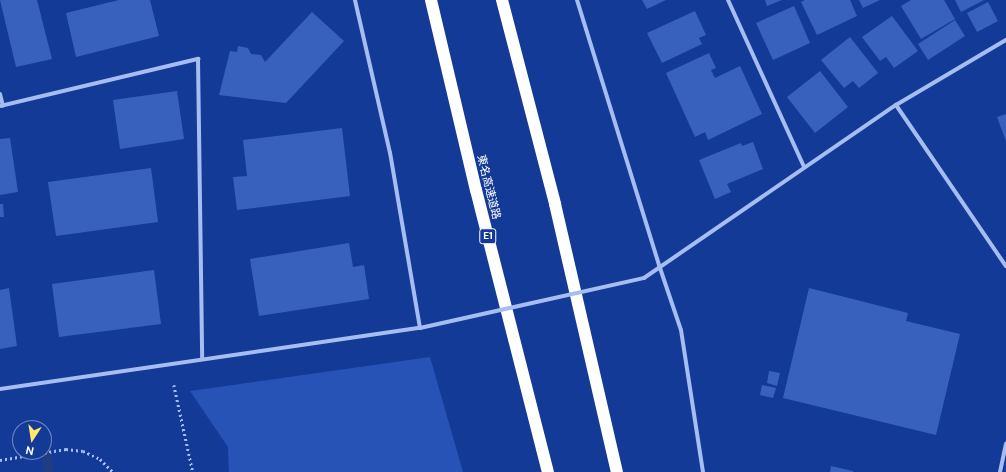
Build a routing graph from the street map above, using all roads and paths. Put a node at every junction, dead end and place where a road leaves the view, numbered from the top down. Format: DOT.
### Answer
graph roads {
  1 [pos="355,0"];
  2 [pos="431,0"];
  3 [pos="502,0"];
  4 [pos="577,0"];
  5 [pos="728,0"];
  6 [pos="1006,40"];
  7 [pos="0,94"];
  8 [pos="896,105"];
  9 [pos="1,106"];
  10 [pos="804,167"];
  11 [pos="1006,266"];
  12 [pos="660,268"];
  13 [pos="420,328"];
  14 [pos="202,358"];
  15 [pos="174,386"];
  16 [pos="0,389"];
  17 [pos="1006,444"];
  18 [pos="0,460"];
  19 [pos="113,472"];
  20 [pos="192,472"];
  21 [pos="548,472"];
  22 [pos="617,472"];
  23 [pos="703,472"];
  24 [pos="1000,472"];
  1 -- 13 [label="street"];
  2 -- 21 [label="highway, 東名高速道路 / E1"];
  3 -- 22 [label="highway"];
  4 -- 12 [label="street"];
  5 -- 10 [label="street"];
  6 -- 8 [label="street"];
  7 -- 9 [label="street"];
  8 -- 10 [label="street"];
  8 -- 11 [label="street"];
  9 -- 14 [label="street"];
  10 -- 12 [label="street"];
  12 -- 13 [label="street, bridge"];
  12 -- 23 [label="street"];
  13 -- 14 [label="street"];
  14 -- 16 [label="street"];
  15 -- 20 [label="path"];
  17 -- 24 [label="street"];
  18 -- 19 [label="path"];
}
